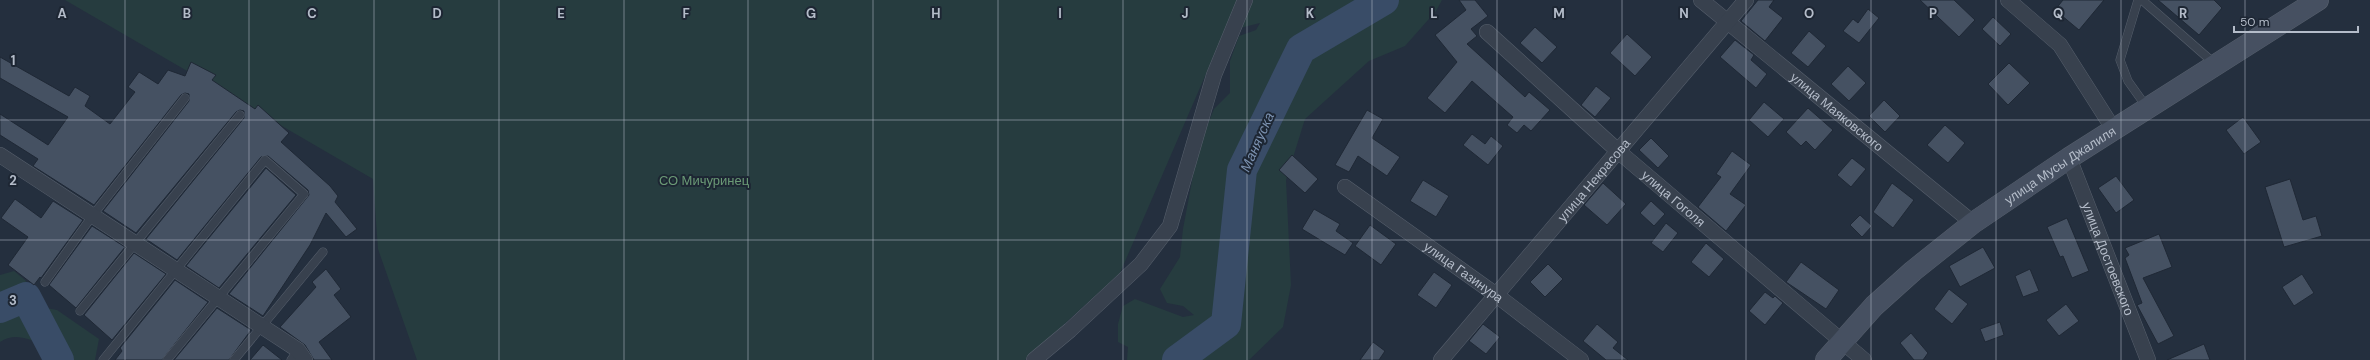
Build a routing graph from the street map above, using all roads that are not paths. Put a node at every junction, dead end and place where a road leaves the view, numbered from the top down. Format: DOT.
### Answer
graph roads {
  1 [pos="1245,0"];
  2 [pos="1702,0"];
  3 [pos="1746,0"];
  4 [pos="2008,0"];
  5 [pos="2138,0"];
  6 [pos="2142,0"];
  7 [pos="2318,0"];
  8 [pos="1728,22"];
  9 [pos="1487,32"];
  10 [pos="2216,65"];
  11 [pos="185,98"];
  12 [pos="2148,109"];
  13 [pos="240,115"];
  14 [pos="2114,130"];
  15 [pos="1618,152"];
  16 [pos="0,155"];
  17 [pos="2069,158"];
  18 [pos="1345,187"];
  19 [pos="92,215"];
  20 [pos="1973,222"];
  21 [pos="135,243"];
  22 [pos="323,252"];
  23 [pos="176,270"];
  24 [pos="45,282"];
  25 [pos="1495,294"];
  26 [pos="218,297"];
  27 [pos="80,311"];
  28 [pos="262,326"];
  29 [pos="1842,341"];
  30 [pos="298,357"];
  31 [pos="104,360"];
  32 [pos="167,360"];
  33 [pos="234,360"];
  34 [pos="1034,360"];
  35 [pos="1441,360"];
  36 [pos="1580,360"];
  37 [pos="1826,360"];
  38 [pos="1864,360"];
  39 [pos="2148,360"];
  1 -- 34 [label="street"];
  2 -- 8 [label="street, улица Маяковского"];
  3 -- 8 [label="street, улица Некрасова"];
  4 -- 14 [label="street"];
  5 -- 12 [label="lane"];
  6 -- 10 [label="lane"];
  7 -- 10 [label="main road, улица Мусы Джалиля"];
  8 -- 15 [label="street, улица Некрасова"];
  8 -- 20 [label="street, улица Маяковского"];
  9 -- 15 [label="street, улица Гоголя"];
  10 -- 12 [label="main road, улица Мусы Джалиля"];
  11 -- 19 [label="lane"];
  12 -- 14 [label="main road, улица Мусы Джалиля"];
  13 -- 21 [label="lane"];
  14 -- 17 [label="main road, улица Мусы Джалиля"];
  15 -- 25 [label="street, улица Некрасова"];
  15 -- 29 [label="street, улица Гоголя"];
  16 -- 19 [label="street"];
  17 -- 20 [label="main road, улица Мусы Джалиля"];
  17 -- 39 [label="street, улица Достоевского"];
  18 -- 25 [label="street, улица Газинура"];
  19 -- 21 [label="street"];
  19 -- 24 [label="lane"];
  20 -- 29 [label="main road, улица Мусы Джалиля"];
  21 -- 23 [label="street"];
  21 -- 27 [label="lane"];
  22 -- 28 [label="lane"];
  23 -- 26 [label="street"];
  23 -- 26 [label="lane"];
  23 -- 31 [label="lane"];
  25 -- 35 [label="street, улица Некрасова"];
  25 -- 36 [label="street, улица Газинура"];
  26 -- 28 [label="street"];
  26 -- 32 [label="lane"];
  28 -- 30 [label="street"];
  28 -- 33 [label="lane"];
  29 -- 37 [label="main road, улица Мусы Джалиля"];
  29 -- 38 [label="street, улица Гоголя"];
}
